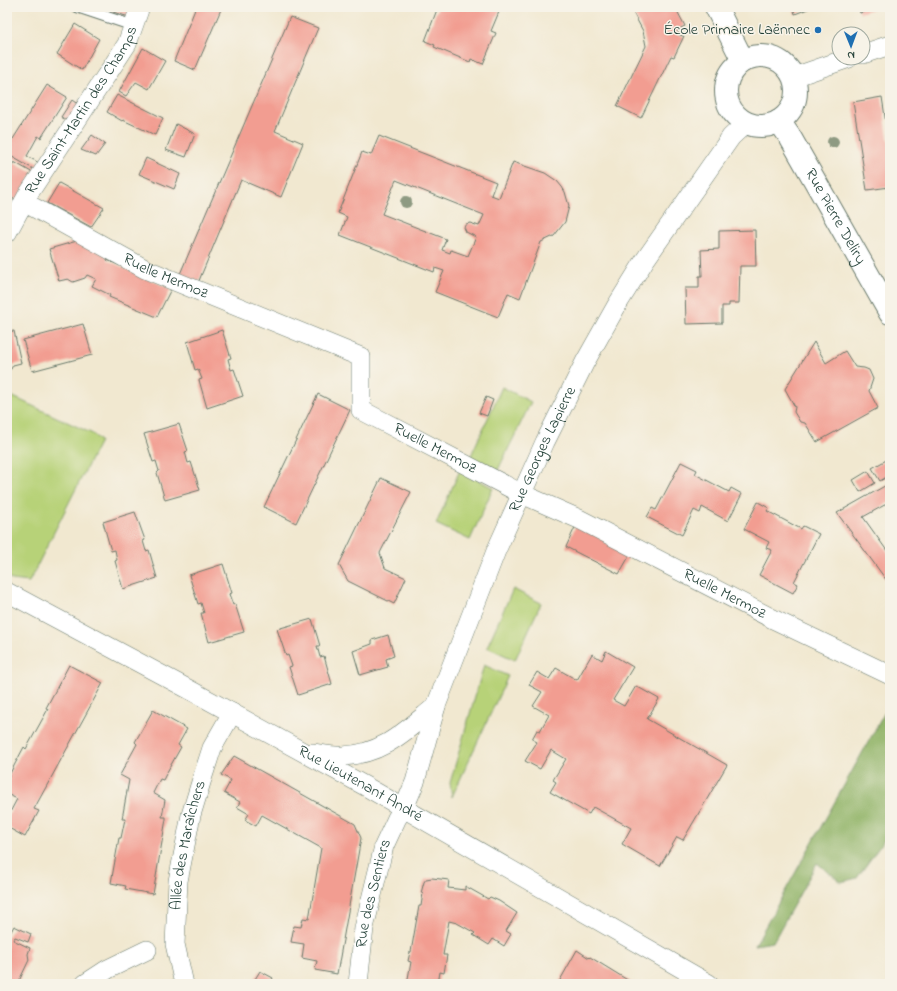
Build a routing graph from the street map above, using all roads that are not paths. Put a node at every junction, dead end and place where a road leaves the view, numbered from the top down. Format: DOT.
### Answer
graph roads {
  1 [pos="77,7"];
  2 [pos="140,7"];
  3 [pos="716,7"];
  4 [pos="134,26"];
  5 [pos="890,45"];
  6 [pos="871,51"];
  7 [pos="743,61"];
  8 [pos="831,64"];
  9 [pos="794,77"];
  10 [pos="779,121"];
  11 [pos="746,123"];
  12 [pos="24,202"];
  13 [pos="7,233"];
  14 [pos="890,313"];
  15 [pos="522,494"];
  16 [pos="7,592"];
  17 [pos="890,675"];
  18 [pos="436,706"];
  19 [pos="232,712"];
  20 [pos="303,752"];
  21 [pos="404,808"];
  22 [pos="147,950"];
  23 [pos="85,984"];
  24 [pos="184,984"];
  25 [pos="358,984"];
  26 [pos="709,984"];
  1 -- 4 [label="lane"];
  2 -- 4 [label="street, Rue Saint-Martin des Champs"];
  3 -- 7 [label="street"];
  4 -- 12 [label="street, Rue Saint-Martin des Champs"];
  5 -- 6 [label="street"];
  7 -- 9 [label="street"];
  7 -- 11 [label="street"];
  8 -- 9 [label="street"];
  9 -- 10 [label="street"];
  10 -- 11 [label="street"];
  10 -- 14 [label="street, Rue Pierre Deliry"];
  11 -- 15 [label="street, Rue Georges Lapierre"];
  12 -- 13 [label="street, Rue Saint-Martin des Champs"];
  12 -- 15 [label="street, Ruelle Mermoz"];
  15 -- 17 [label="street, Ruelle Mermoz"];
  15 -- 18 [label="street, Rue Georges Lapierre"];
  16 -- 19 [label="street, Rue Lieutenant André"];
  18 -- 20 [label="street"];
  18 -- 21 [label="street, Rue Georges Lapierre"];
  19 -- 20 [label="street, Rue Lieutenant André"];
  19 -- 24 [label="street, Allée des Maraîchers"];
  20 -- 21 [label="street, Rue Lieutenant André"];
  21 -- 25 [label="street, Rue des Sentiers"];
  21 -- 26 [label="street, Rue Lieutenant André"];
  22 -- 23 [label="street"];
}
